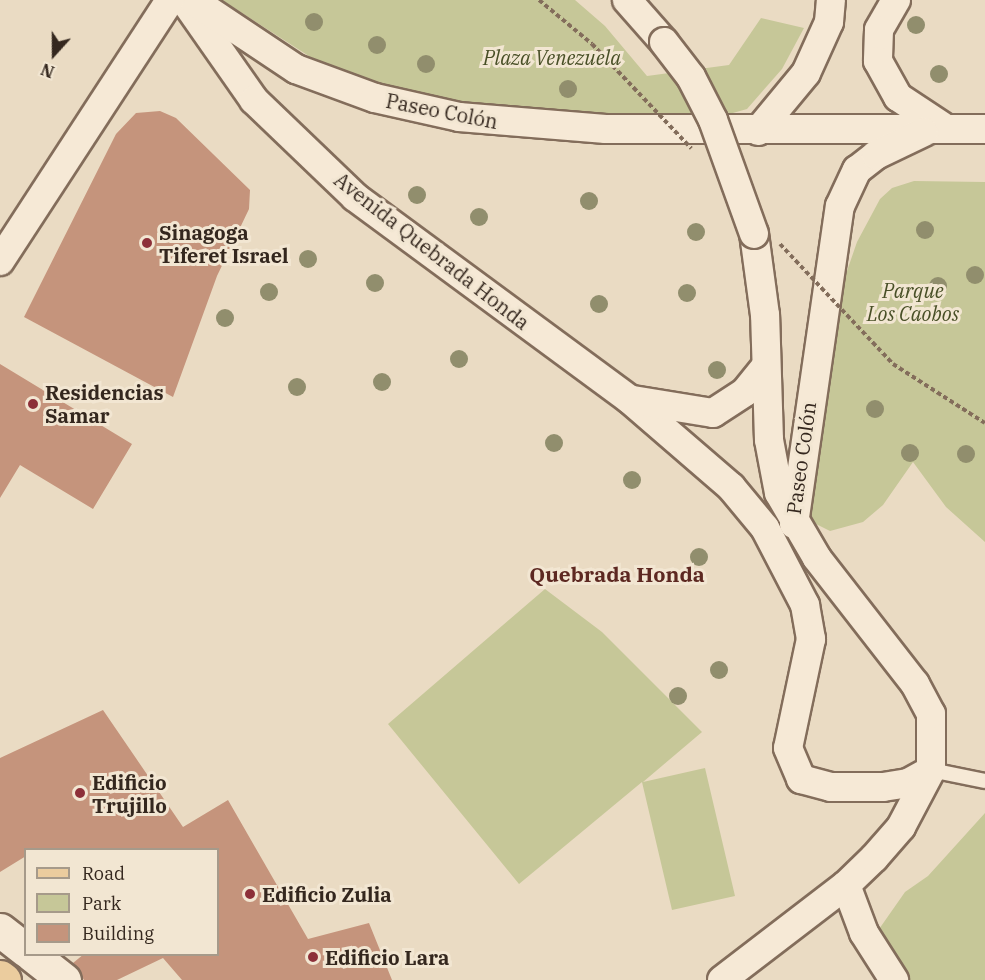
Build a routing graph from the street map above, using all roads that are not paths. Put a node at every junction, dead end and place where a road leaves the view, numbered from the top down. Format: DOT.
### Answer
graph roads {
  1 [pos="170,0"];
  2 [pos="184,0"];
  3 [pos="192,0"];
  4 [pos="627,0"];
  5 [pos="831,0"];
  6 [pos="896,0"];
  7 [pos="942,126"];
  8 [pos="985,129"];
  9 [pos="758,131"];
  10 [pos="0,261"];
  11 [pos="766,366"];
  12 [pos="629,399"];
  13 [pos="794,524"];
  14 [pos="931,770"];
  15 [pos="985,781"];
  16 [pos="846,885"];
  17 [pos="0,930"];
  18 [pos="24,948"];
  19 [pos="34,956"];
  20 [pos="0,976"];
  21 [pos="4,980"];
  22 [pos="64,980"];
  23 [pos="722,980"];
  24 [pos="894,980"];
  1 -- 10 [label="street"];
  2 -- 12 [label="street, Avenida Quebrada Honda"];
  3 -- 9 [label="street, Paseo Colón"];
  4 -- 11 [label="street, Paseo Colón, bridge"];
  5 -- 9 [label="street"];
  6 -- 7 [label="street"];
  7 -- 8 [label="street, Paseo Colón"];
  7 -- 9 [label="street, Paseo Colón"];
  7 -- 13 [label="street, Paseo Colón"];
  11 -- 12 [label="street, Avenida Quebrada Honda"];
  11 -- 13 [label="street, Paseo Colón"];
  12 -- 14 [label="street, Avenida Quebrada Honda"];
  13 -- 14 [label="street"];
  14 -- 15 [label="lane"];
  14 -- 16 [label="street"];
  16 -- 23 [label="street"];
  16 -- 24 [label="street"];
  17 -- 18 [label="main road"];
  19 -- 22 [label="main road"];
  20 -- 21 [label="main road"];
}
